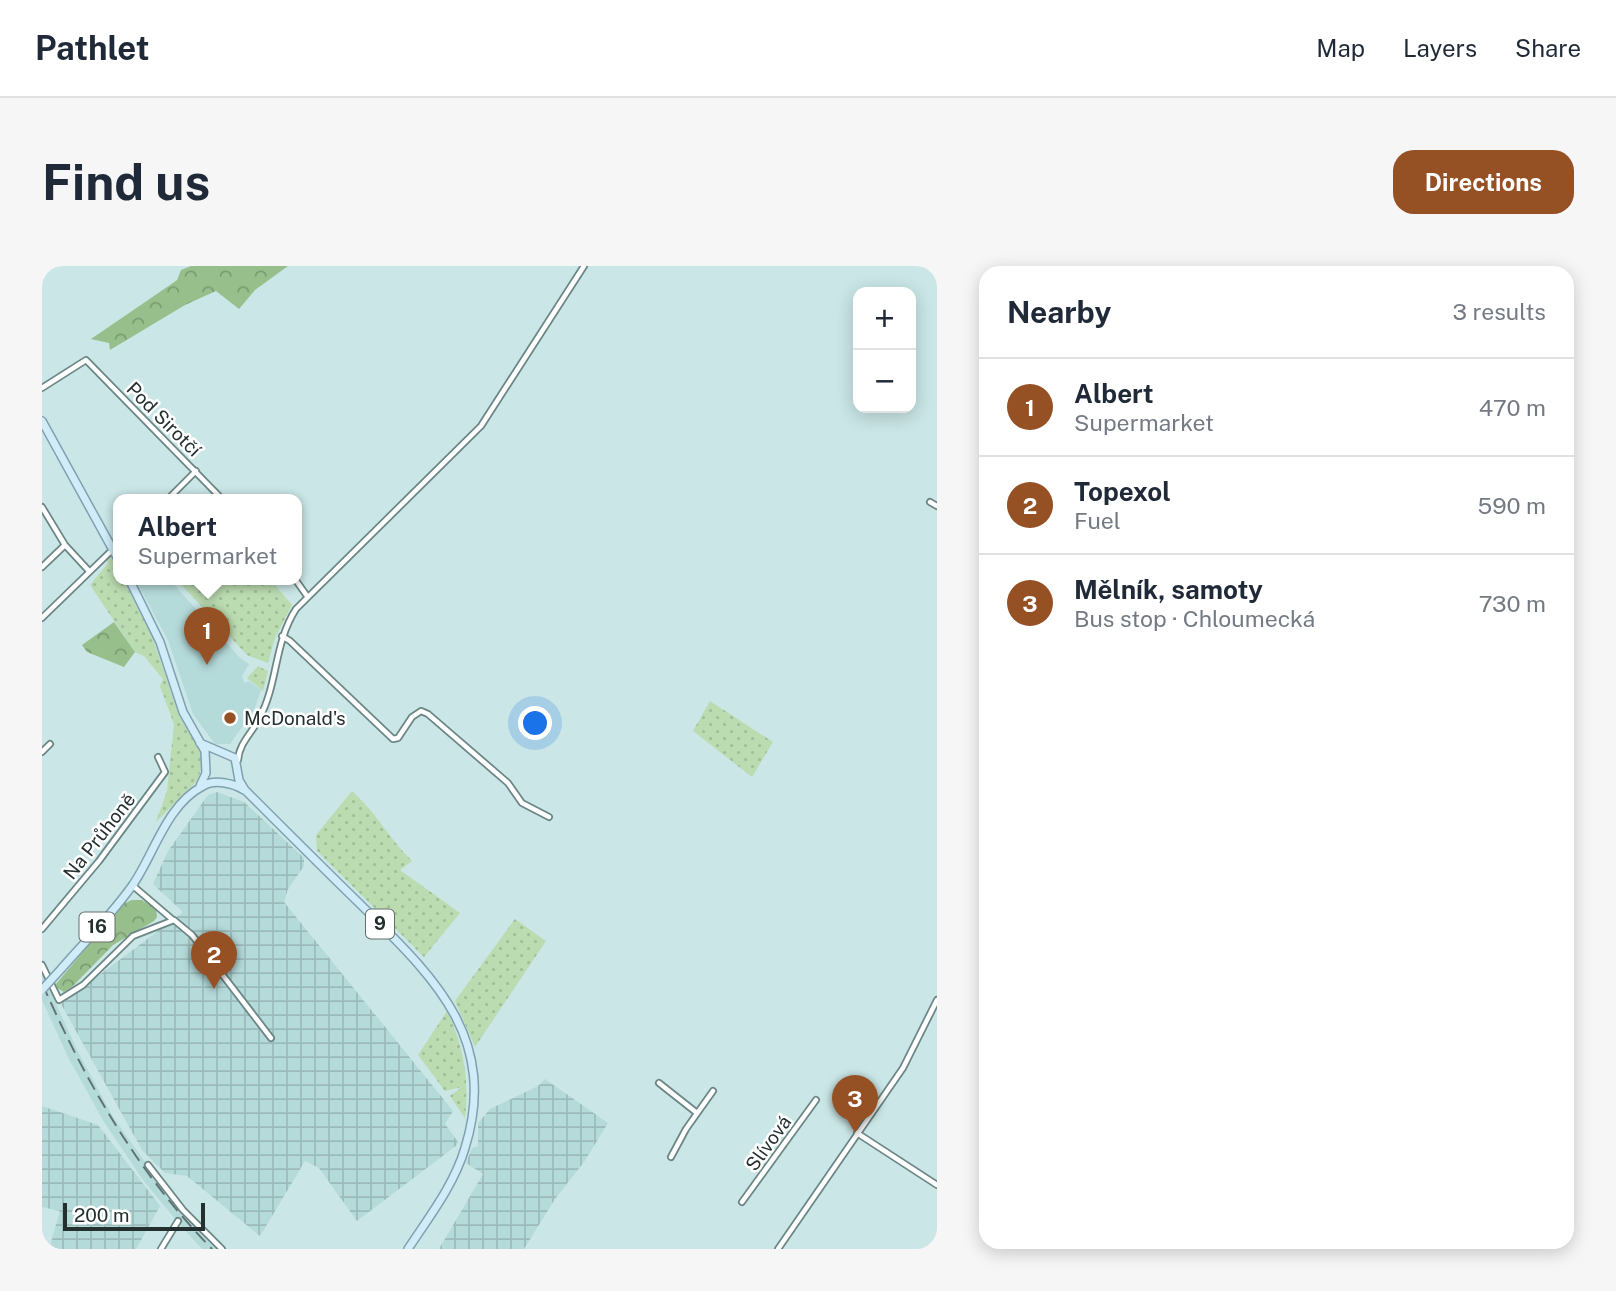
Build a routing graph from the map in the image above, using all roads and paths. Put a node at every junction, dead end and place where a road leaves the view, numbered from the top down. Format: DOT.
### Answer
graph roads {
  1 [pos="584,266"];
  2 [pos="42,388"];
  3 [pos="42,421"];
  4 [pos="196,471"];
  5 [pos="173,494"];
  6 [pos="217,494"];
  7 [pos="930,502"];
  8 [pos="937,506"];
  9 [pos="42,507"];
  10 [pos="65,545"];
  11 [pos="113,550"];
  12 [pos="109,553"];
  13 [pos="42,567"];
  14 [pos="89,570"];
  15 [pos="132,585"];
  16 [pos="299,585"];
  17 [pos="307,596"];
  18 [pos="43,614"];
  19 [pos="282,636"];
  20 [pos="200,743"];
  21 [pos="243,743"];
  22 [pos="50,744"];
  23 [pos="42,752"];
  24 [pos="223,752"];
  25 [pos="158,757"];
  26 [pos="206,766"];
  27 [pos="238,767"];
  28 [pos="217,783"];
  29 [pos="226,784"];
  30 [pos="198,789"];
  31 [pos="244,790"];
  32 [pos="549,817"];
  33 [pos="132,886"];
  34 [pos="174,920"];
  35 [pos="42,929"];
  36 [pos="42,965"];
  37 [pos="42,990"];
  38 [pos="937,1000"];
  39 [pos="271,1038"];
  40 [pos="659,1083"];
  41 [pos="713,1091"];
  42 [pos="816,1100"];
  43 [pos="697,1113"];
  44 [pos="858,1133"];
  45 [pos="671,1157"];
  46 [pos="148,1166"];
  47 [pos="937,1185"];
  48 [pos="743,1202"];
  49 [pos="177,1221"];
  50 [pos="163,1248"];
  51 [pos="222,1249"];
  52 [pos="408,1249"];
  53 [pos="778,1249"];
  1 -- 17 [label="street"];
  2 -- 4 [label="street, Pod Sirotčí"];
  3 -- 11 [label="main road"];
  4 -- 5 [label="street"];
  4 -- 6 [label="street, Pod Sirotčí"];
  7 -- 8 [label="street"];
  9 -- 10 [label="street"];
  10 -- 13 [label="street"];
  10 -- 14 [label="street"];
  12 -- 14 [label="street"];
  14 -- 18 [label="street"];
  15 -- 20 [label="main road"];
  16 -- 17 [label="street"];
  17 -- 19 [label="street"];
  19 -- 21 [label="street"];
  19 -- 32 [label="street"];
  20 -- 24 [label="main road, 9"];
  20 -- 26 [label="main road"];
  21 -- 24 [label="street"];
  21 -- 27 [label="street"];
  22 -- 23 [label="street"];
  24 -- 26 [label="main road"];
  24 -- 27 [label="main road, 9"];
  25 -- 35 [label="street, Na Průhoně"];
  26 -- 28 [label="main road"];
  26 -- 30 [label="main road, 16"];
  27 -- 29 [label="main road"];
  27 -- 31 [label="main road, 9"];
  28 -- 29 [label="main road, 9"];
  28 -- 30 [label="main road, 16"];
  29 -- 31 [label="main road, 9"];
  30 -- 33 [label="main road, 16"];
  31 -- 52 [label="main road, 9"];
  33 -- 34 [label="street"];
  33 -- 37 [label="main road, 16, bridge"];
  34 -- 36 [label="street"];
  34 -- 39 [label="street"];
  38 -- 44 [label="street"];
  40 -- 43 [label="street"];
  41 -- 43 [label="street"];
  42 -- 48 [label="street, Slívová"];
  43 -- 45 [label="street"];
  44 -- 47 [label="street"];
  44 -- 53 [label="street"];
  46 -- 51 [label="street"];
  49 -- 50 [label="street"];
}
